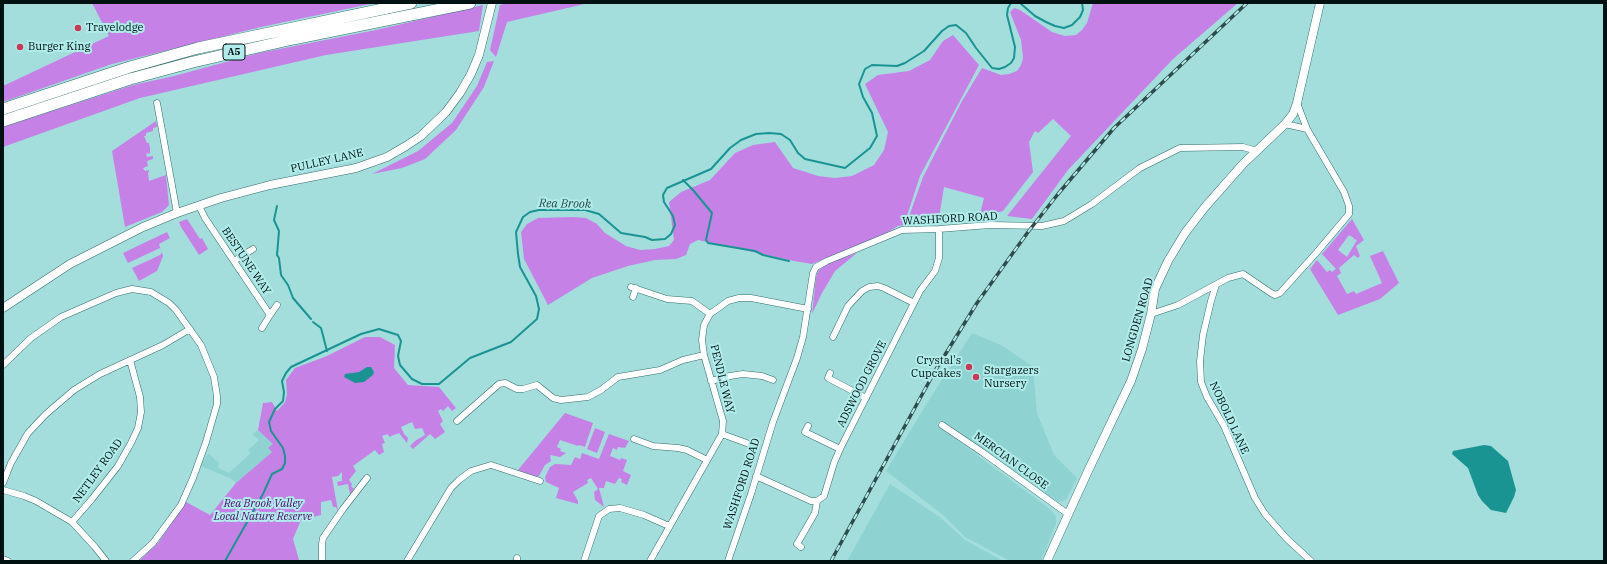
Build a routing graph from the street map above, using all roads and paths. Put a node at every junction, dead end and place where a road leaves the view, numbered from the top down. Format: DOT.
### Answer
graph roads {
  1 [pos="411,3"];
  2 [pos="470,3"];
  3 [pos="492,3"];
  4 [pos="1320,3"];
  5 [pos="157,103"];
  6 [pos="1297,103"];
  7 [pos="3,109"];
  8 [pos="3,121"];
  9 [pos="1285,124"];
  10 [pos="1307,129"];
  11 [pos="1257,151"];
  12 [pos="200,206"];
  13 [pos="178,213"];
  14 [pos="939,229"];
  15 [pos="253,248"];
  16 [pos="234,261"];
  17 [pos="1216,285"];
  18 [pos="633,297"];
  19 [pos="914,303"];
  20 [pos="278,305"];
  21 [pos="3,308"];
  22 [pos="808,309"];
  23 [pos="710,314"];
  24 [pos="1151,314"];
  25 [pos="270,315"];
  26 [pos="262,328"];
  27 [pos="190,329"];
  28 [pos="833,332"];
  29 [pos="704,355"];
  30 [pos="130,360"];
  31 [pos="3,365"];
  32 [pos="827,378"];
  33 [pos="772,380"];
  34 [pos="711,381"];
  35 [pos="866,398"];
  36 [pos="457,421"];
  37 [pos="942,425"];
  38 [pos="805,432"];
  39 [pos="722,434"];
  40 [pos="634,439"];
  41 [pos="752,445"];
  42 [pos="840,449"];
  43 [pos="706,460"];
  44 [pos="756,476"];
  45 [pos="367,478"];
  46 [pos="540,481"];
  47 [pos="3,483"];
  48 [pos="3,490"];
  49 [pos="817,501"];
  50 [pos="1068,514"];
  51 [pos="72,522"];
  52 [pos="669,526"];
  53 [pos="797,545"];
  54 [pos="3,559"];
  55 [pos="8,561"];
  56 [pos="106,561"];
  57 [pos="133,561"];
  58 [pos="322,561"];
  59 [pos="407,561"];
  60 [pos="584,561"];
  61 [pos="650,561"];
  62 [pos="728,561"];
  63 [pos="1047,561"];
  64 [pos="1311,561"];
  1 -- 7 [label="highway, A5"];
  2 -- 8 [label="highway, A5"];
  3 -- 12 [label="street, PULLEY LANE"];
  4 -- 6 [label="street, LONGDEN ROAD"];
  5 -- 13 [label="street"];
  6 -- 9 [label="street, LONGDEN ROAD"];
  6 -- 10 [label="street"];
  9 -- 10 [label="street"];
  9 -- 11 [label="street, LONGDEN ROAD"];
  10 -- 17 [label="street"];
  11 -- 14 [label="street, WASHFORD ROAD"];
  11 -- 24 [label="street, LONGDEN ROAD"];
  12 -- 13 [label="street, PULLEY LANE"];
  12 -- 16 [label="street, BESTUNE WAY"];
  13 -- 21 [label="street, PULLEY LANE"];
  14 -- 19 [label="street, ADSWOOD GROVE"];
  14 -- 22 [label="street, WASHFORD ROAD"];
  15 -- 16 [label="street"];
  16 -- 25 [label="street, BESTUNE WAY"];
  17 -- 24 [label="street"];
  17 -- 64 [label="street, NOBOLD LANE"];
  18 -- 23 [label="street"];
  19 -- 28 [label="street"];
  19 -- 35 [label="street, ADSWOOD GROVE"];
  20 -- 25 [label="street"];
  22 -- 23 [label="street"];
  22 -- 44 [label="street, WASHFORD ROAD"];
  23 -- 29 [label="street, PENDLE WAY"];
  24 -- 50 [label="street, LONGDEN ROAD"];
  25 -- 26 [label="street"];
  27 -- 30 [label="street"];
  27 -- 31 [label="street"];
  27 -- 57 [label="street"];
  29 -- 34 [label="street, PENDLE WAY"];
  29 -- 36 [label="street"];
  30 -- 47 [label="street"];
  30 -- 51 [label="street, NETLEY ROAD"];
  32 -- 35 [label="street"];
  33 -- 34 [label="street"];
  34 -- 39 [label="street, PENDLE WAY"];
  35 -- 42 [label="street, ADSWOOD GROVE"];
  37 -- 50 [label="street, MERCIAN CLOSE"];
  38 -- 42 [label="street"];
  39 -- 41 [label="street"];
  39 -- 43 [label="street"];
  40 -- 43 [label="street"];
  42 -- 49 [label="street, ADSWOOD GROVE"];
  43 -- 52 [label="street"];
  44 -- 49 [label="street"];
  44 -- 62 [label="street, WASHFORD ROAD"];
  45 -- 58 [label="street"];
  46 -- 59 [label="street"];
  48 -- 51 [label="street"];
  49 -- 53 [label="street, ADSWOOD GROVE"];
  50 -- 63 [label="street, LONGDEN ROAD"];
  51 -- 56 [label="street"];
  52 -- 60 [label="street"];
  52 -- 61 [label="street"];
  54 -- 55 [label="street"];
}
